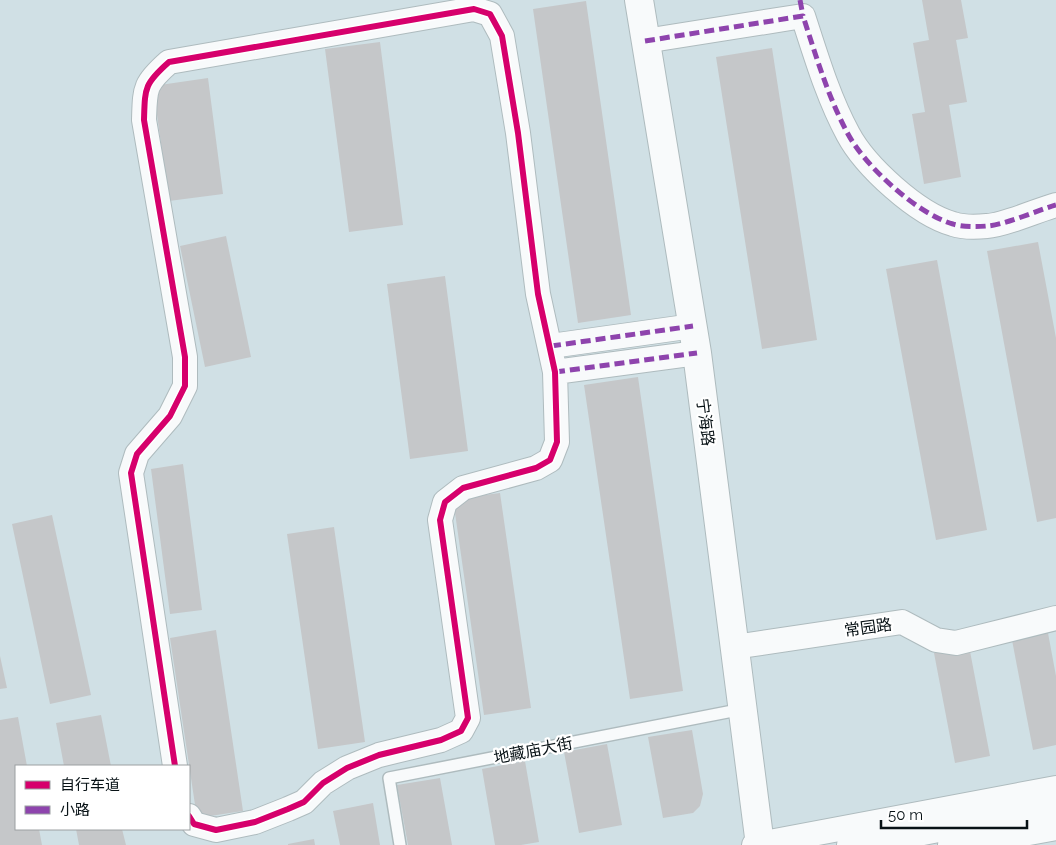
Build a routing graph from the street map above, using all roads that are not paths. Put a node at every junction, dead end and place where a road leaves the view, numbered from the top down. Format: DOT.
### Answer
graph roads {
  1 [pos="639,0"];
  2 [pos="801,8"];
  3 [pos="645,41"];
  4 [pos="1056,204"];
  5 [pos="692,326"];
  6 [pos="551,346"];
  7 [pos="697,353"];
  8 [pos="555,372"];
  9 [pos="1056,618"];
  10 [pos="734,647"];
  11 [pos="743,709"];
  12 [pos="175,765"];
  13 [pos="1056,788"];
  14 [pos="1056,805"];
  15 [pos="190,818"];
  16 [pos="1056,826"];
  17 [pos="400,845"];
  18 [pos="758,845"];
  19 [pos="850,845"];
  20 [pos="952,845"];
  1 -- 3 [label="street, 宁海路"];
  2 -- 3 [label="street"];
  2 -- 4 [label="street"];
  3 -- 5 [label="street, 宁海路"];
  5 -- 6 [label="street"];
  5 -- 7 [label="street, 宁海路"];
  6 -- 8 [label="street"];
  6 -- 12 [label="street"];
  7 -- 8 [label="street"];
  7 -- 10 [label="street, 宁海路"];
  8 -- 15 [label="street"];
  9 -- 10 [label="street, 常园路"];
  10 -- 11 [label="street, 宁海路"];
  11 -- 17 [label="lane, 地藏庙大街"];
  11 -- 18 [label="street, 宁海路"];
  13 -- 18 [label="street"];
  14 -- 19 [label="street"];
  16 -- 20 [label="street"];
}
